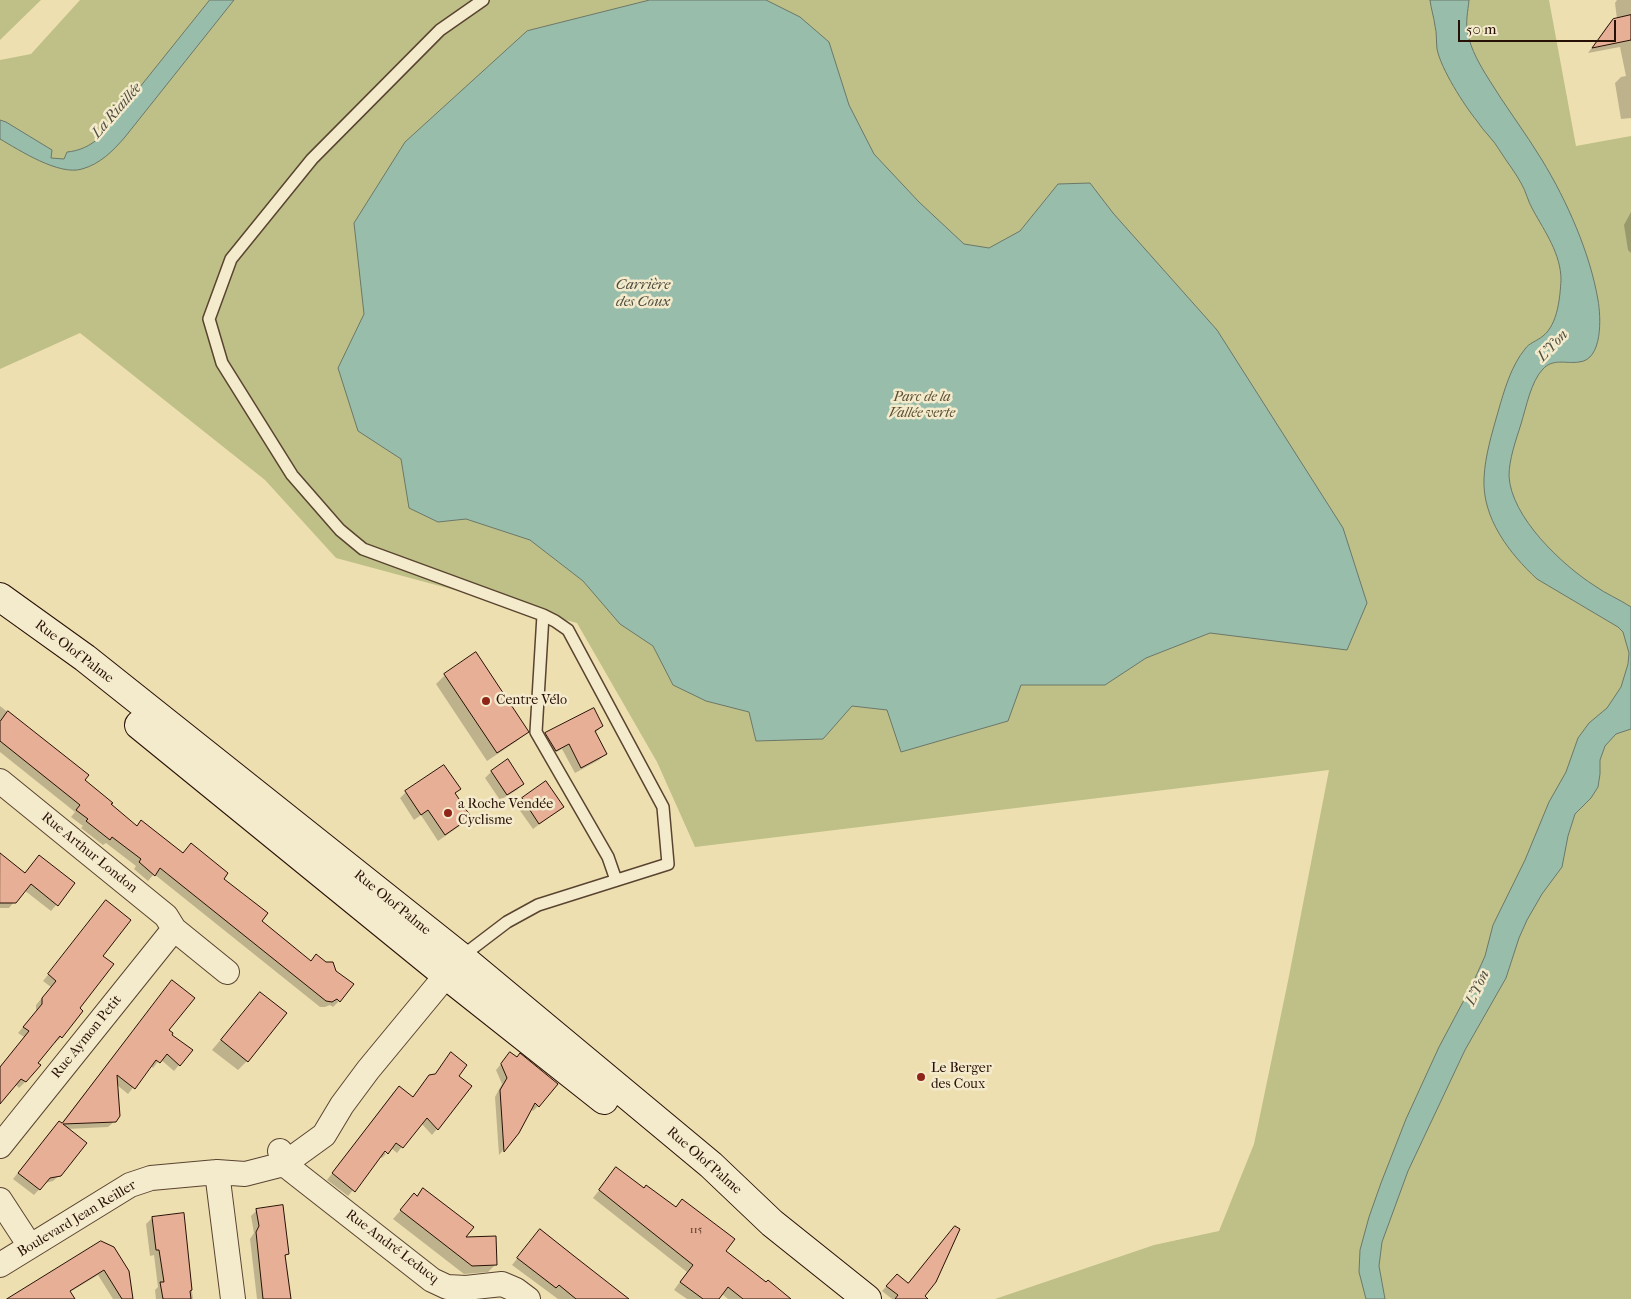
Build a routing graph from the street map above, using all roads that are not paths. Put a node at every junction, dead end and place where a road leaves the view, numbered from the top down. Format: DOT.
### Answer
graph roads {
  1 [pos="483,0"];
  2 [pos="0,598"];
  3 [pos="0,608"];
  4 [pos="544,615"];
  5 [pos="0,781"];
  6 [pos="616,880"];
  7 [pos="174,929"];
  8 [pos="453,966"];
  9 [pos="227,972"];
  10 [pos="0,1146"];
  11 [pos="281,1156"];
  12 [pos="216,1172"];
  13 [pos="0,1200"];
  14 [pos="30,1246"];
  15 [pos="0,1265"];
  16 [pos="233,1299"];
  17 [pos="528,1299"];
  18 [pos="867,1299"];
  1 -- 4 [label="lane"];
  2 -- 8 [label="main road, Rue Olof Palme"];
  3 -- 8 [label="main road, Rue Olof Palme"];
  4 -- 6 [label="lane"];
  4 -- 6 [label="lane"];
  5 -- 7 [label="street, Rue Arthur London"];
  6 -- 8 [label="lane"];
  7 -- 9 [label="street, Rue Arthur London"];
  7 -- 10 [label="street, Rue Aymon Petit"];
  8 -- 11 [label="street, Boulevard Jean Reiller"];
  8 -- 18 [label="main road, Rue Olof Palme"];
  11 -- 12 [label="street, Boulevard Jean Reiller"];
  11 -- 17 [label="street, Rue André Leducq"];
  12 -- 14 [label="street, Boulevard Jean Reiller"];
  12 -- 16 [label="street"];
  13 -- 14 [label="street"];
  14 -- 15 [label="street, Boulevard Jean Reiller"];
}
